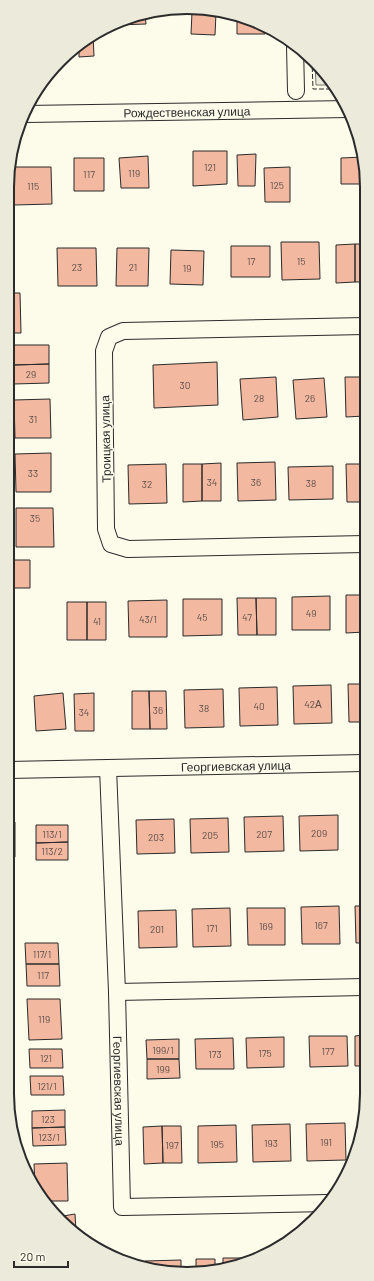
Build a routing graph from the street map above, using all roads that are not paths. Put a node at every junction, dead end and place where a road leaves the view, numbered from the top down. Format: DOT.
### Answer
graph roads {
  1 [pos="295,52"];
  2 [pos="296,91"];
  3 [pos="342,109"];
  4 [pos="30,114"];
  5 [pos="360,326"];
  6 [pos="360,544"];
  7 [pos="360,762"];
  8 [pos="108,768"];
  9 [pos="14,770"];
  10 [pos="360,987"];
  11 [pos="117,992"];
  12 [pos="321,1203"];
  1 -- 2 [label="street"];
  3 -- 4 [label="street, Рождественская улица"];
  5 -- 6 [label="street, Троицкая улица"];
  7 -- 8 [label="street, Георгиевская улица"];
  8 -- 9 [label="street, Георгиевская улица"];
  8 -- 11 [label="street, Георгиевская улица"];
  10 -- 11 [label="street"];
  11 -- 12 [label="street, Георгиевская улица"];
}
